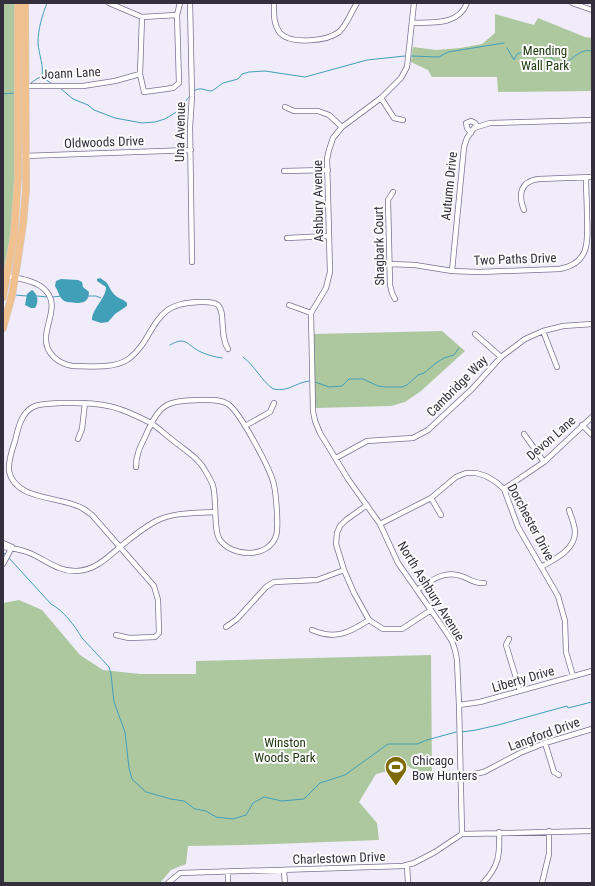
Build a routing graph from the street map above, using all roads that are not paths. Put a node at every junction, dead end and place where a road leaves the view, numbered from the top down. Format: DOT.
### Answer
graph roads {
  1 [pos="18,3"];
  2 [pos="25,3"];
  3 [pos="109,3"];
  4 [pos="180,3"];
  5 [pos="190,3"];
  6 [pos="274,3"];
  7 [pos="357,3"];
  8 [pos="414,3"];
  9 [pos="467,3"];
  10 [pos="572,3"];
  11 [pos="592,10"];
  12 [pos="177,15"];
  13 [pos="142,17"];
  14 [pos="412,23"];
  15 [pos="140,74"];
  16 [pos="26,86"];
  17 [pos="381,98"];
  18 [pos="285,107"];
  19 [pos="404,120"];
  20 [pos="592,120"];
  21 [pos="477,126"];
  22 [pos="342,127"];
  23 [pos="470,132"];
  24 [pos="190,150"];
  25 [pos="22,156"];
  26 [pos="328,170"];
  27 [pos="284,171"];
  28 [pos="592,177"];
  29 [pos="586,178"];
  30 [pos="393,192"];
  31 [pos="524,210"];
  32 [pos="329,236"];
  33 [pos="287,238"];
  34 [pos="192,262"];
  35 [pos="390,264"];
  36 [pos="452,271"];
  37 [pos="11,277"];
  38 [pos="3,297"];
  39 [pos="395,299"];
  40 [pos="289,305"];
  41 [pos="312,313"];
  42 [pos="592,324"];
  43 [pos="3,328"];
  44 [pos="543,331"];
  45 [pos="475,334"];
  46 [pos="228,349"];
  47 [pos="501,357"];
  48 [pos="557,367"];
  49 [pos="85,403"];
  50 [pos="274,403"];
  51 [pos="592,417"];
  52 [pos="151,424"];
  53 [pos="582,425"];
  54 [pos="245,426"];
  55 [pos="524,434"];
  56 [pos="592,435"];
  57 [pos="78,439"];
  58 [pos="336,458"];
  59 [pos="544,462"];
  60 [pos="136,467"];
  61 [pos="504,489"];
  62 [pos="431,498"];
  63 [pos="367,505"];
  64 [pos="569,510"];
  65 [pos="215,512"];
  66 [pos="441,515"];
  67 [pos="380,524"];
  68 [pos="3,543"];
  69 [pos="3,547"];
  70 [pos="12,547"];
  71 [pos="120,547"];
  72 [pos="3,564"];
  73 [pos="542,566"];
  74 [pos="344,570"];
  75 [pos="484,583"];
  76 [pos="417,590"];
  77 [pos="431,610"];
  78 [pos="369,620"];
  79 [pos="226,627"];
  80 [pos="312,630"];
  81 [pos="116,635"];
  82 [pos="509,639"];
  83 [pos="592,670"];
  84 [pos="573,676"];
  85 [pos="520,691"];
  86 [pos="459,705"];
  87 [pos="592,729"];
  88 [pos="545,743"];
  89 [pos="559,775"];
  90 [pos="460,777"];
  91 [pos="549,831"];
  92 [pos="592,831"];
  93 [pos="499,832"];
  94 [pos="462,834"];
  95 [pos="407,865"];
  96 [pos="284,870"];
  97 [pos="228,872"];
  98 [pos="168,883"];
  99 [pos="228,883"];
  100 [pos="284,883"];
  101 [pos="408,883"];
  102 [pos="483,883"];
  103 [pos="542,883"];
  1 -- 25 [label="main road"];
  2 -- 16 [label="main road"];
  3 -- 13 [label="street"];
  4 -- 12 [label="street"];
  5 -- 24 [label="street, Una Avenue"];
  6 -- 7 [label="street"];
  8 -- 14 [label="street, Ashbury Avenue"];
  9 -- 14 [label="street"];
  10 -- 11 [label="street"];
  12 -- 13 [label="street"];
  12 -- 15 [label="street"];
  13 -- 15 [label="street"];
  14 -- 17 [label="street, Ashbury Avenue"];
  15 -- 16 [label="street, Joann Lane"];
  16 -- 25 [label="main road"];
  17 -- 19 [label="street"];
  17 -- 22 [label="street, Ashbury Avenue"];
  18 -- 22 [label="street"];
  20 -- 21 [label="street"];
  21 -- 23 [label="street"];
  21 -- 23 [label="street, Autumn Drive"];
  22 -- 26 [label="street, Ashbury Avenue"];
  23 -- 36 [label="street, Autumn Drive"];
  24 -- 25 [label="street, Oldwoods Drive"];
  24 -- 34 [label="street, Una Avenue"];
  25 -- 37 [label="main road"];
  26 -- 27 [label="street"];
  26 -- 32 [label="street, Ashbury Avenue"];
  28 -- 29 [label="street"];
  29 -- 31 [label="street"];
  29 -- 36 [label="street, Two Paths Drive"];
  30 -- 35 [label="street, Shagbark Court"];
  32 -- 33 [label="street"];
  32 -- 41 [label="street, Ashbury Avenue"];
  35 -- 36 [label="street, Two Paths Drive"];
  35 -- 39 [label="street, Shagbark Court"];
  37 -- 38 [label="main road"];
  37 -- 43 [label="main road"];
  37 -- 46 [label="street"];
  40 -- 41 [label="street"];
  41 -- 58 [label="street, North Ashbury Avenue"];
  42 -- 44 [label="street, Cambridge Way"];
  44 -- 47 [label="street, Cambridge Way"];
  44 -- 48 [label="street"];
  45 -- 47 [label="street"];
  47 -- 58 [label="street, Cambridge Way"];
  49 -- 52 [label="street"];
  49 -- 57 [label="street"];
  49 -- 71 [label="street"];
  50 -- 54 [label="street"];
  51 -- 53 [label="street, Devon Lane"];
  52 -- 54 [label="street"];
  52 -- 60 [label="street"];
  52 -- 65 [label="street"];
  53 -- 56 [label="street"];
  53 -- 59 [label="street, Devon Lane"];
  54 -- 65 [label="street"];
  55 -- 59 [label="street"];
  58 -- 63 [label="street, North Ashbury Avenue"];
  59 -- 61 [label="street, Devon Lane"];
  61 -- 62 [label="street, Dorchester Drive"];
  61 -- 73 [label="street, Dorchester Drive"];
  62 -- 66 [label="street"];
  62 -- 67 [label="street, Dorchester Drive"];
  63 -- 67 [label="street, North Ashbury Avenue"];
  63 -- 74 [label="street"];
  64 -- 73 [label="street"];
  65 -- 71 [label="street"];
  67 -- 76 [label="street, North Ashbury Avenue"];
  68 -- 70 [label="street"];
  69 -- 70 [label="street"];
  70 -- 71 [label="street"];
  70 -- 72 [label="street"];
  71 -- 81 [label="street"];
  73 -- 84 [label="street, Dorchester Drive"];
  74 -- 78 [label="street"];
  74 -- 79 [label="street"];
  75 -- 76 [label="street"];
  76 -- 77 [label="street, North Ashbury Avenue"];
  77 -- 78 [label="street"];
  77 -- 86 [label="street, North Ashbury Avenue"];
  78 -- 80 [label="street"];
  82 -- 85 [label="street"];
  83 -- 84 [label="street, Liberty Drive"];
  84 -- 85 [label="street, Liberty Drive"];
  85 -- 86 [label="street, Liberty Drive"];
  86 -- 90 [label="street, North Ashbury Avenue"];
  87 -- 88 [label="street, Langford Drive"];
  88 -- 89 [label="street"];
  88 -- 90 [label="street, Langford Drive"];
  90 -- 94 [label="street, North Ashbury Avenue"];
  91 -- 92 [label="street"];
  91 -- 93 [label="street"];
  91 -- 103 [label="street"];
  93 -- 94 [label="street"];
  93 -- 102 [label="street"];
  94 -- 95 [label="street, Charlestown Drive"];
  95 -- 96 [label="street, Charlestown Drive"];
  95 -- 101 [label="street"];
  96 -- 97 [label="street, Charlestown Drive"];
  96 -- 100 [label="street"];
  97 -- 98 [label="street, Charlestown Drive"];
  97 -- 99 [label="street"];
}
